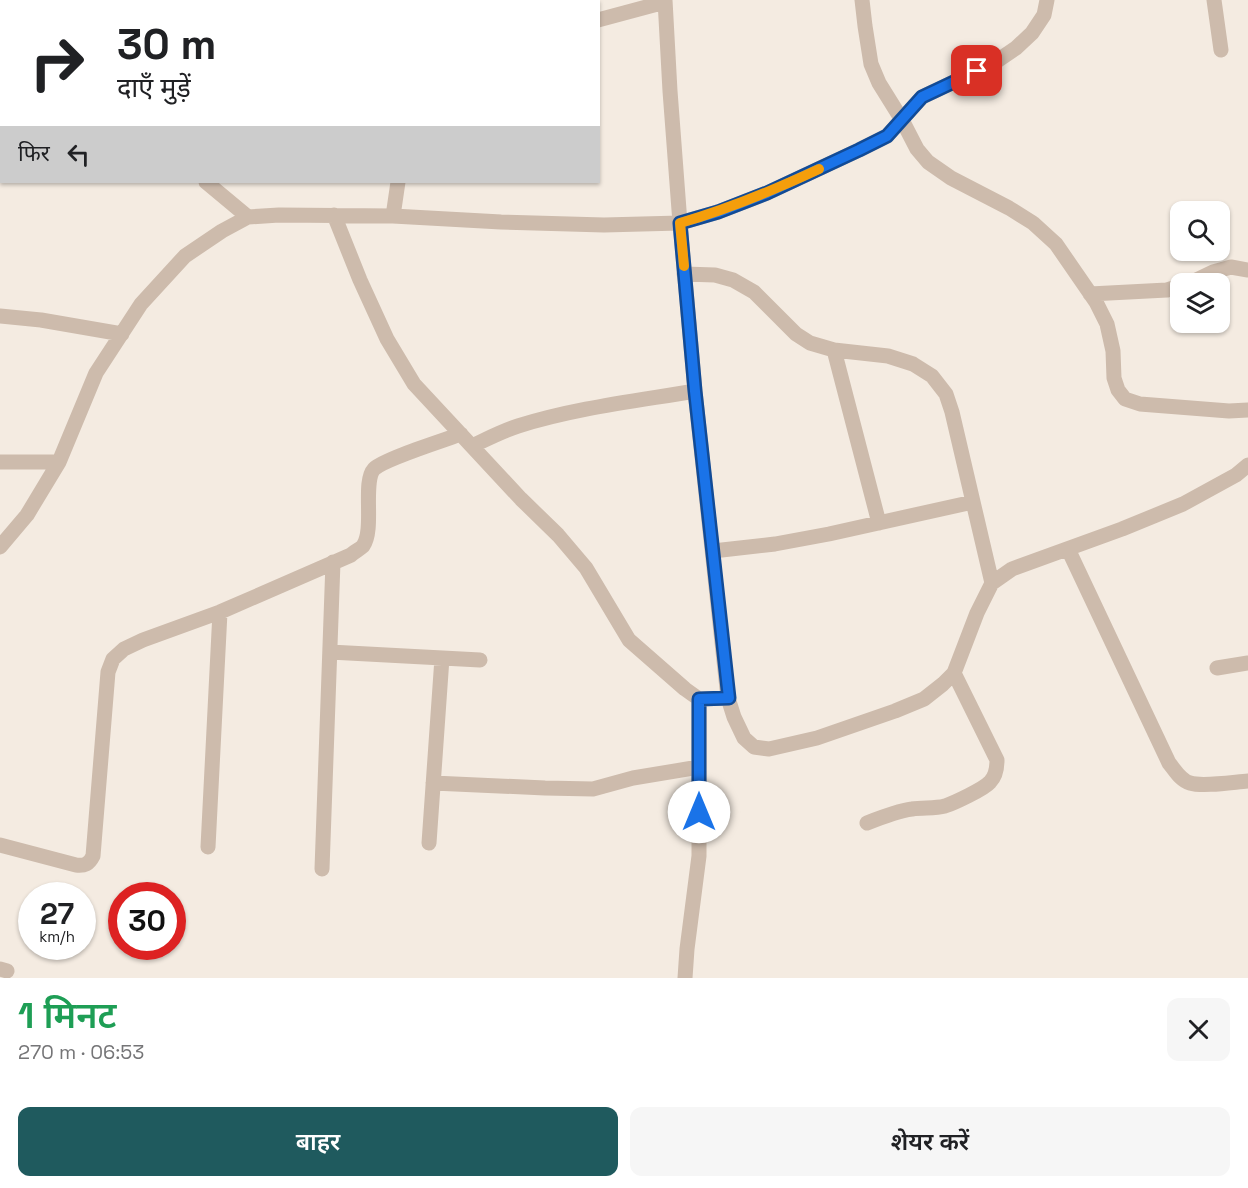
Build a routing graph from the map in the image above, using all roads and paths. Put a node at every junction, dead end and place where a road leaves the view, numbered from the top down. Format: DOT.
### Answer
graph roads {
  1 [pos="862,0"];
  2 [pos="1047,0"];
  3 [pos="1214,0"];
  4 [pos="665,1"];
  5 [pos="600,19"];
  6 [pos="1221,50"];
  7 [pos="902,120"];
  8 [pos="207,183"];
  9 [pos="398,183"];
  10 [pos="334,215"];
  11 [pos="393,216"];
  12 [pos="248,217"];
  13 [pos="680,223"];
  14 [pos="1248,270"];
  15 [pos="1211,273"];
  16 [pos="684,274"];
  17 [pos="1170,289"];
  18 [pos="1090,294"];
  19 [pos="0,316"];
  20 [pos="122,334"];
  21 [pos="834,350"];
  22 [pos="695,391"];
  23 [pos="1248,410"];
  24 [pos="461,434"];
  25 [pos="472,446"];
  26 [pos="0,462"];
  27 [pos="58,462"];
  28 [pos="1248,465"];
  29 [pos="973,502"];
  30 [pos="879,523"];
  31 [pos="0,547"];
  32 [pos="1068,549"];
  33 [pos="713,550"];
  34 [pos="333,562"];
  35 [pos="992,583"];
  36 [pos="220,612"];
  37 [pos="330,652"];
  38 [pos="442,658"];
  39 [pos="480,660"];
  40 [pos="1248,663"];
  41 [pos="1217,668"];
  42 [pos="954,673"];
  43 [pos="729,698"];
  44 [pos="699,699"];
  45 [pos="699,767"];
  46 [pos="1248,781"];
  47 [pos="433,783"];
  48 [pos="867,823"];
  49 [pos="429,843"];
  50 [pos="0,845"];
  51 [pos="208,847"];
  52 [pos="322,869"];
  53 [pos="685,978"];
  1 -- 7 [label="street"];
  2 -- 7 [label="street"];
  3 -- 6 [label="street"];
  4 -- 5 [label="street"];
  4 -- 13 [label="street"];
  7 -- 13 [label="street"];
  7 -- 18 [label="street"];
  8 -- 12 [label="street"];
  9 -- 11 [label="street"];
  10 -- 11 [label="street"];
  10 -- 12 [label="street"];
  10 -- 24 [label="street"];
  11 -- 13 [label="street"];
  12 -- 20 [label="street"];
  13 -- 16 [label="street"];
  14 -- 15 [label="street"];
  16 -- 21 [label="street"];
  16 -- 22 [label="street"];
  17 -- 18 [label="street"];
  18 -- 23 [label="street"];
  19 -- 20 [label="street"];
  20 -- 27 [label="street"];
  21 -- 29 [label="street"];
  21 -- 30 [label="street"];
  22 -- 25 [label="street"];
  22 -- 33 [label="street"];
  24 -- 25 [label="street"];
  24 -- 34 [label="street"];
  25 -- 44 [label="street"];
  26 -- 27 [label="street"];
  27 -- 31 [label="street"];
  28 -- 32 [label="street"];
  29 -- 30 [label="street"];
  29 -- 35 [label="street"];
  30 -- 33 [label="street"];
  32 -- 35 [label="street"];
  32 -- 46 [label="street"];
  33 -- 43 [label="street"];
  34 -- 36 [label="street"];
  34 -- 37 [label="street"];
  35 -- 42 [label="street"];
  36 -- 50 [label="street"];
  36 -- 51 [label="street"];
  37 -- 38 [label="street"];
  37 -- 52 [label="street"];
  38 -- 39 [label="street"];
  38 -- 47 [label="street"];
  40 -- 41 [label="street"];
  42 -- 43 [label="street"];
  42 -- 48 [label="street"];
  43 -- 44 [label="street"];
  44 -- 45 [label="street"];
  45 -- 47 [label="street"];
  45 -- 53 [label="street"];
  47 -- 49 [label="street"];
}
